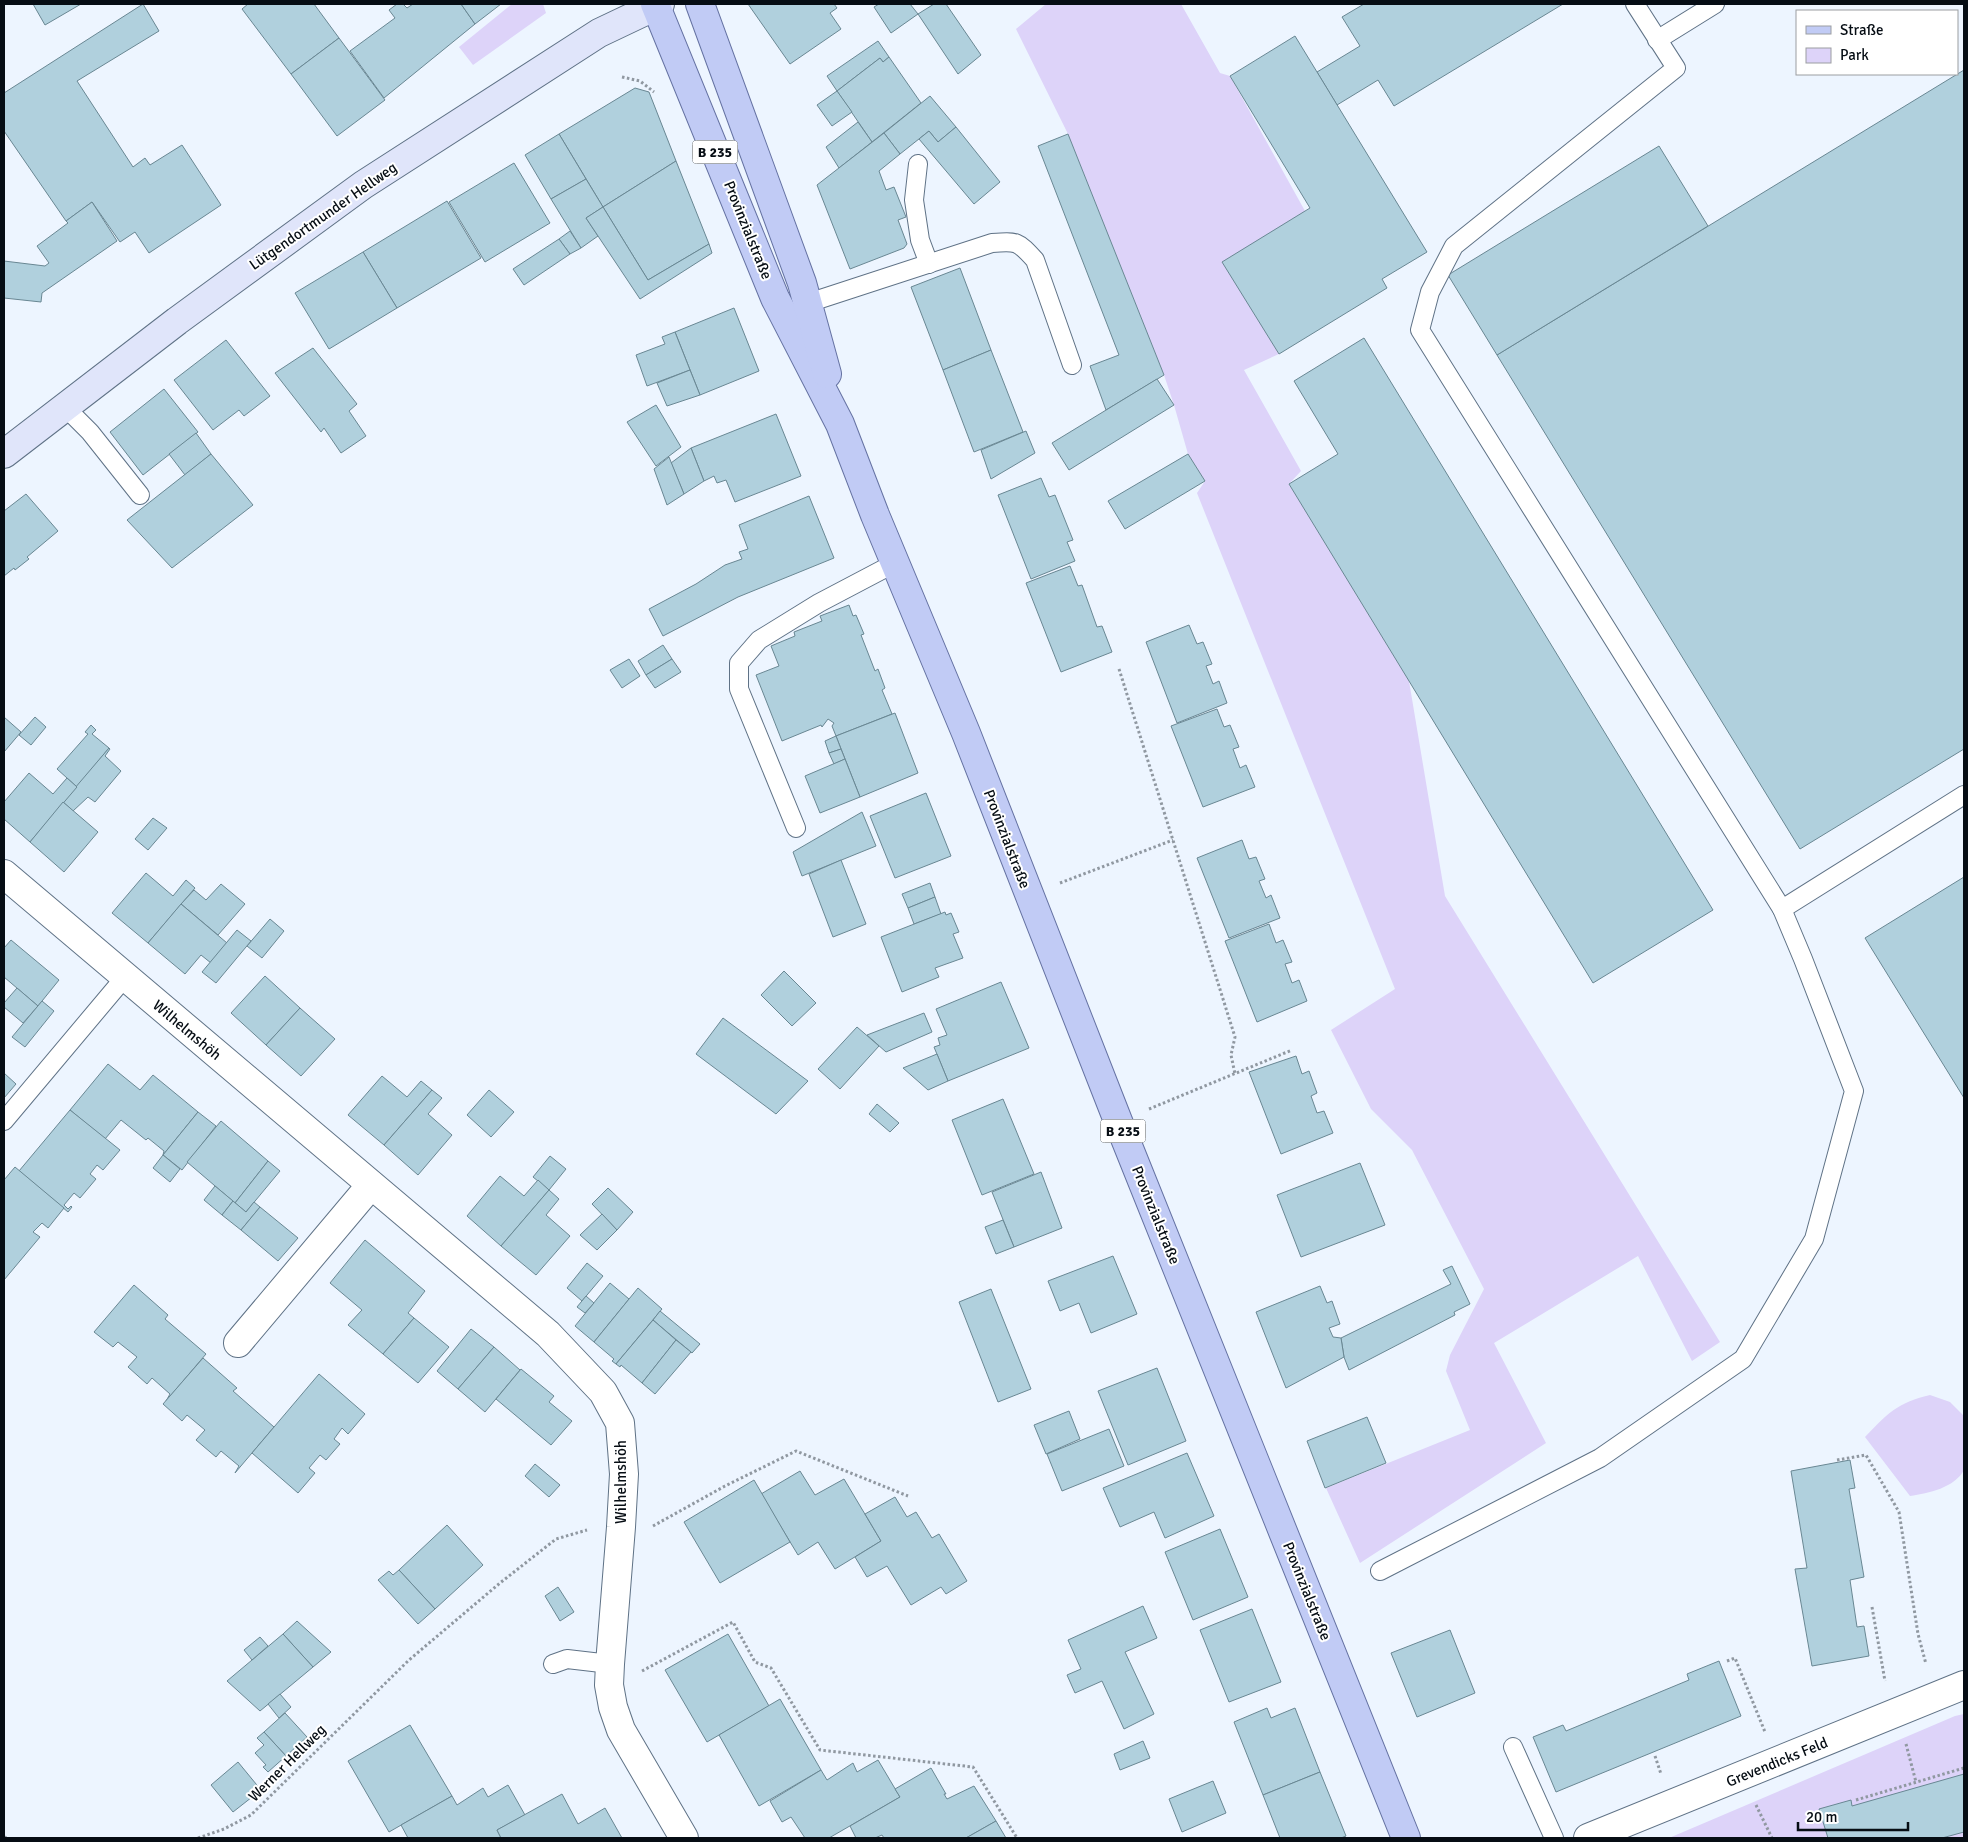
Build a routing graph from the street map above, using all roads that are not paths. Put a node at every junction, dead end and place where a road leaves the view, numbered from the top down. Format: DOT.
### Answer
graph roads {
  1 [pos="657,4"];
  2 [pos="700,4"];
  3 [pos="1715,4"];
  4 [pos="1637,8"];
  5 [pos="1658,40"];
  6 [pos="918,164"];
  7 [pos="929,264"];
  8 [pos="808,304"];
  9 [pos="1072,365"];
  10 [pos="65,406"];
  11 [pos="840,424"];
  12 [pos="4,454"];
  13 [pos="140,495"];
  14 [pos="895,563"];
  15 [pos="1964,795"];
  16 [pos="796,828"];
  17 [pos="4,874"];
  18 [pos="1782,910"];
  19 [pos="125,977"];
  20 [pos="4,1121"];
  21 [pos="371,1185"];
  22 [pos="238,1343"];
  23 [pos="1380,1571"];
  24 [pos="553,1664"];
  25 [pos="610,1664"];
  26 [pos="1964,1685"];
  27 [pos="1513,1747"];
  28 [pos="684,1838"];
  29 [pos="1406,1838"];
  30 [pos="1554,1838"];
  31 [pos="1588,1838"];
  1 -- 10 [label="main road, Lütgendortmunder Hellweg"];
  1 -- 11 [label="main road, Provinzialstraße / B 235"];
  2 -- 8 [label="main road, Provinzialstraße / B 235"];
  3 -- 5 [label="lane"];
  4 -- 5 [label="lane"];
  5 -- 18 [label="lane"];
  6 -- 7 [label="lane"];
  7 -- 8 [label="lane"];
  7 -- 9 [label="lane"];
  8 -- 11 [label="main road, Provinzialstraße / B 235"];
  10 -- 12 [label="main road, Lütgendortmunder Hellweg"];
  10 -- 13 [label="lane"];
  11 -- 14 [label="main road, Provinzialstraße / B 235"];
  14 -- 16 [label="lane"];
  14 -- 29 [label="main road, Provinzialstraße / B 235"];
  15 -- 18 [label="lane"];
  17 -- 19 [label="street, Wilhelmshöh"];
  18 -- 23 [label="lane"];
  19 -- 20 [label="lane"];
  19 -- 21 [label="street, Wilhelmshöh"];
  21 -- 22 [label="street"];
  21 -- 25 [label="street, Wilhelmshöh"];
  24 -- 25 [label="lane"];
  25 -- 28 [label="street, Wilhelmshöh"];
  26 -- 31 [label="street, Grevendicks Feld"];
  27 -- 30 [label="lane"];
}
